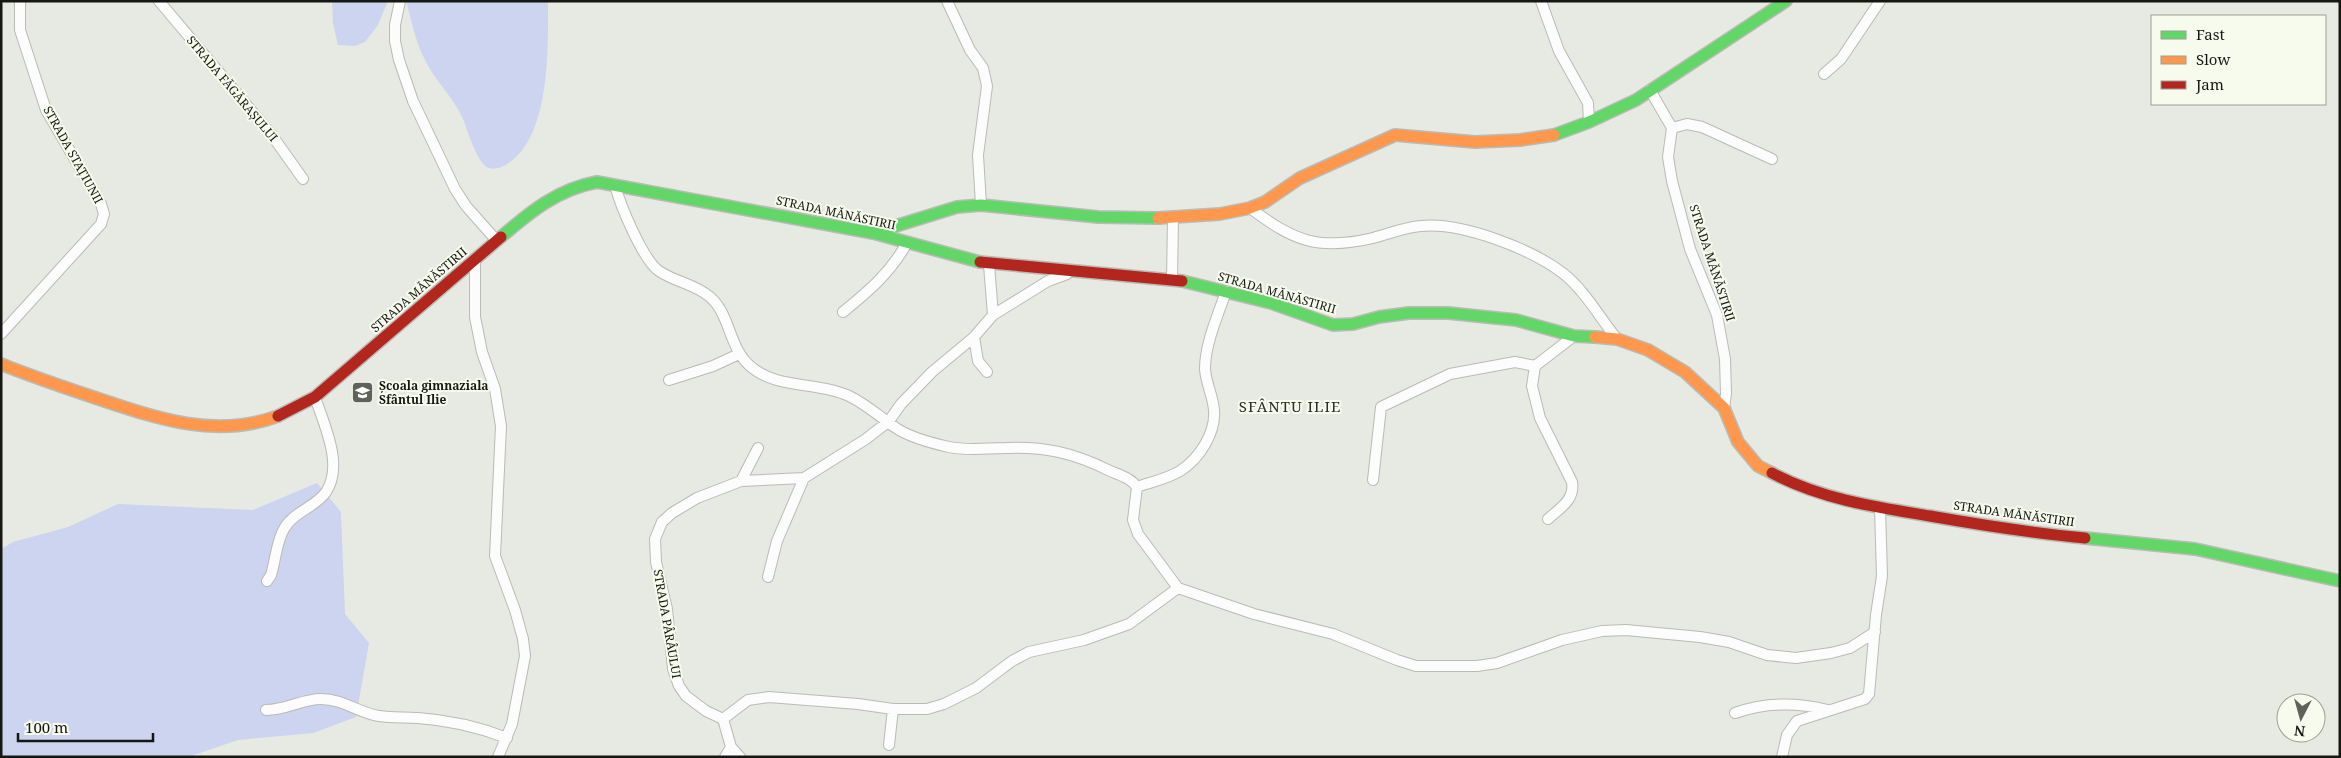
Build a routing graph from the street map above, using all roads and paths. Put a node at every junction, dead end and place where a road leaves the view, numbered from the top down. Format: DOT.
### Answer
graph roads {
  1 [pos="20,1"];
  2 [pos="159,1"];
  3 [pos="400,1"];
  4 [pos="947,1"];
  5 [pos="1541,1"];
  6 [pos="1786,1"];
  7 [pos="1880,1"];
  8 [pos="1824,74"];
  9 [pos="1650,90"];
  10 [pos="1588,103"];
  11 [pos="1606,114"];
  12 [pos="1589,122"];
  13 [pos="1672,128"];
  14 [pos="1772,159"];
  15 [pos="303,179"];
  16 [pos="615,185"];
  17 [pos="981,205"];
  18 [pos="1250,208"];
  19 [pos="1174,218"];
  20 [pos="873,233"];
  21 [pos="497,241"];
  22 [pos="907,242"];
  23 [pos="475,259"];
  24 [pos="989,265"];
  25 [pos="1071,272"];
  26 [pos="1172,279"];
  27 [pos="1226,291"];
  28 [pos="843,312"];
  29 [pos="993,315"];
  30 [pos="1,334"];
  31 [pos="1574,336"];
  32 [pos="974,337"];
  33 [pos="1617,339"];
  34 [pos="739,354"];
  35 [pos="1,364"];
  36 [pos="1535,366"];
  37 [pos="987,372"];
  38 [pos="669,380"];
  39 [pos="315,397"];
  40 [pos="1724,408"];
  41 [pos="889,421"];
  42 [pos="758,448"];
  43 [pos="804,478"];
  44 [pos="1373,480"];
  45 [pos="741,481"];
  46 [pos="1137,487"];
  47 [pos="1880,508"];
  48 [pos="1548,519"];
  49 [pos="768,577"];
  50 [pos="267,581"];
  51 [pos="2340,581"];
  52 [pos="1178,588"];
  53 [pos="1875,632"];
  54 [pos="893,709"];
  55 [pos="266,710"];
  56 [pos="1829,711"];
  57 [pos="1735,713"];
  58 [pos="723,719"];
  59 [pos="507,738"];
  60 [pos="889,745"];
  61 [pos="731,747"];
  62 [pos="498,757"];
  63 [pos="724,757"];
  64 [pos="740,757"];
  65 [pos="1782,757"];
  1 -- 30 [label="street, STRADA STAȚIUNII"];
  2 -- 15 [label="street, STRADA FĂGĂRAȘULUI"];
  3 -- 21 [label="street"];
  4 -- 17 [label="street"];
  5 -- 10 [label="street"];
  6 -- 9 [label="street"];
  7 -- 8 [label="street"];
  9 -- 11 [label="street"];
  9 -- 13 [label="street"];
  10 -- 11 [label="street"];
  10 -- 12 [label="street"];
  11 -- 12 [label="street"];
  12 -- 18 [label="street"];
  13 -- 14 [label="street"];
  13 -- 40 [label="street, STRADA MĂNĂSTIRII"];
  16 -- 20 [label="street, STRADA MĂNĂSTIRII"];
  16 -- 21 [label="street, STRADA MĂNĂSTIRII"];
  16 -- 34 [label="street"];
  17 -- 19 [label="street"];
  17 -- 20 [label="street"];
  18 -- 19 [label="street"];
  18 -- 33 [label="street"];
  19 -- 26 [label="street"];
  20 -- 22 [label="street, STRADA MĂNĂSTIRII"];
  21 -- 23 [label="street, STRADA MĂNĂSTIRII"];
  22 -- 24 [label="street, STRADA MĂNĂSTIRII"];
  22 -- 28 [label="street"];
  23 -- 39 [label="street, STRADA MĂNĂSTIRII"];
  23 -- 59 [label="street"];
  24 -- 25 [label="street, STRADA MĂNĂSTIRII"];
  24 -- 29 [label="street"];
  25 -- 26 [label="street, STRADA MĂNĂSTIRII"];
  25 -- 29 [label="street, STRADA PÂRÂULUI"];
  26 -- 27 [label="street, STRADA MĂNĂSTIRII"];
  27 -- 31 [label="street, STRADA MĂNĂSTIRII"];
  27 -- 46 [label="street"];
  29 -- 32 [label="street, STRADA PÂRÂULUI"];
  31 -- 33 [label="street, STRADA MĂNĂSTIRII"];
  31 -- 36 [label="street"];
  32 -- 37 [label="street"];
  32 -- 41 [label="street, STRADA PÂRÂULUI"];
  33 -- 40 [label="street, STRADA MĂNĂSTIRII"];
  34 -- 38 [label="street"];
  34 -- 41 [label="street"];
  35 -- 39 [label="street, STRADA MĂNĂSTIRII"];
  36 -- 44 [label="street"];
  36 -- 48 [label="street"];
  39 -- 50 [label="street"];
  40 -- 47 [label="street, STRADA MĂNĂSTIRII"];
  41 -- 43 [label="street, STRADA PÂRÂULUI"];
  41 -- 46 [label="street"];
  42 -- 45 [label="street"];
  43 -- 45 [label="street, STRADA PÂRÂULUI"];
  43 -- 49 [label="street"];
  45 -- 58 [label="street, STRADA PÂRÂULUI"];
  46 -- 52 [label="street"];
  47 -- 51 [label="street, STRADA MĂNĂSTIRII"];
  47 -- 53 [label="street"];
  52 -- 53 [label="street"];
  52 -- 54 [label="street"];
  53 -- 56 [label="street"];
  54 -- 58 [label="street"];
  54 -- 60 [label="street"];
  55 -- 59 [label="street"];
  56 -- 57 [label="street"];
  56 -- 65 [label="street"];
  58 -- 61 [label="street"];
  59 -- 62 [label="street"];
  61 -- 63 [label="street"];
  61 -- 64 [label="street"];
}
